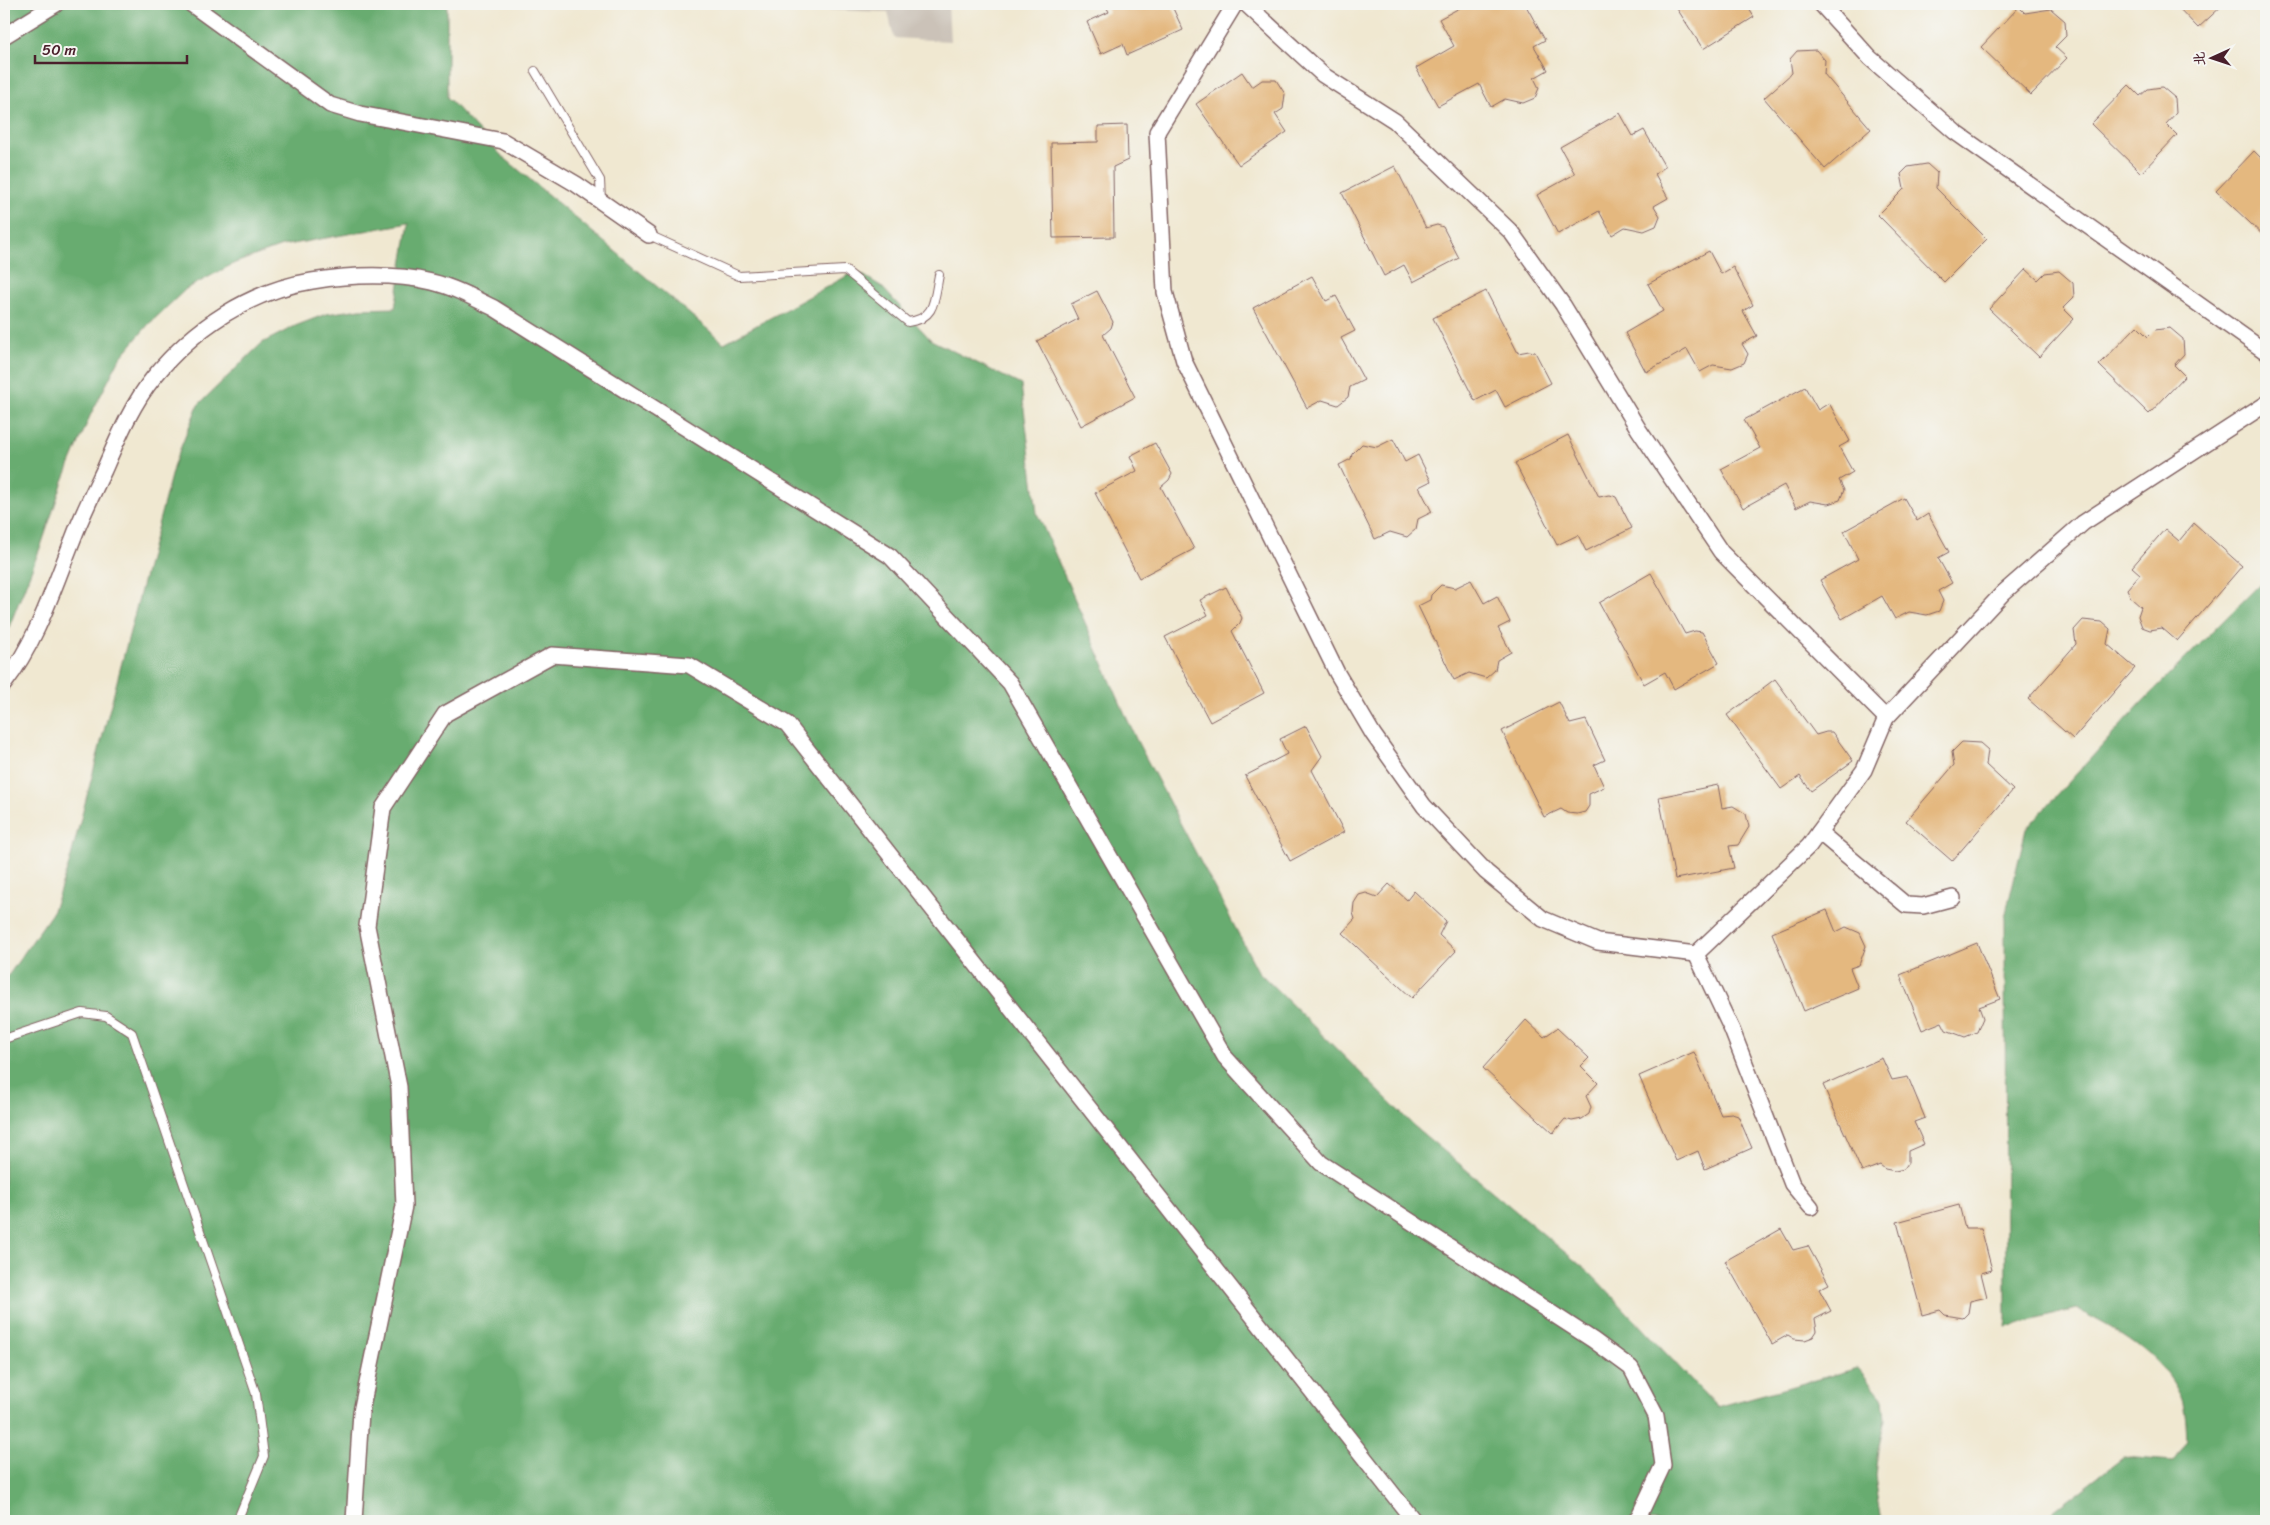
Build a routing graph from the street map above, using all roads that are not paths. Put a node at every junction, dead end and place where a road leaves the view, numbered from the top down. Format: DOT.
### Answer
graph roads {
  1 [pos="56,4"];
  2 [pos="191,4"];
  3 [pos="1235,4"];
  4 [pos="1246,4"];
  5 [pos="1821,4"];
  6 [pos="4,36"];
  7 [pos="535,71"];
  8 [pos="601,201"];
  9 [pos="648,235"];
  10 [pos="939,275"];
  11 [pos="2266,352"];
  12 [pos="2266,404"];
  13 [pos="4,684"];
  14 [pos="1886,718"];
  15 [pos="1819,832"];
  16 [pos="1953,898"];
  17 [pos="1696,954"];
  18 [pos="4,1039"];
  19 [pos="1811,1207"];
  20 [pos="238,1521"];
  21 [pos="352,1521"];
  22 [pos="1414,1521"];
  23 [pos="1634,1521"];
  1 -- 6 [label="street"];
  2 -- 8 [label="street"];
  3 -- 17 [label="street"];
  4 -- 14 [label="street"];
  5 -- 11 [label="street"];
  7 -- 8 [label="lane"];
  8 -- 9 [label="street"];
  9 -- 10 [label="lane"];
  12 -- 14 [label="street"];
  13 -- 23 [label="street"];
  14 -- 15 [label="street"];
  15 -- 16 [label="street"];
  15 -- 17 [label="street"];
  17 -- 19 [label="street"];
  18 -- 20 [label="lane"];
  21 -- 22 [label="street"];
}
